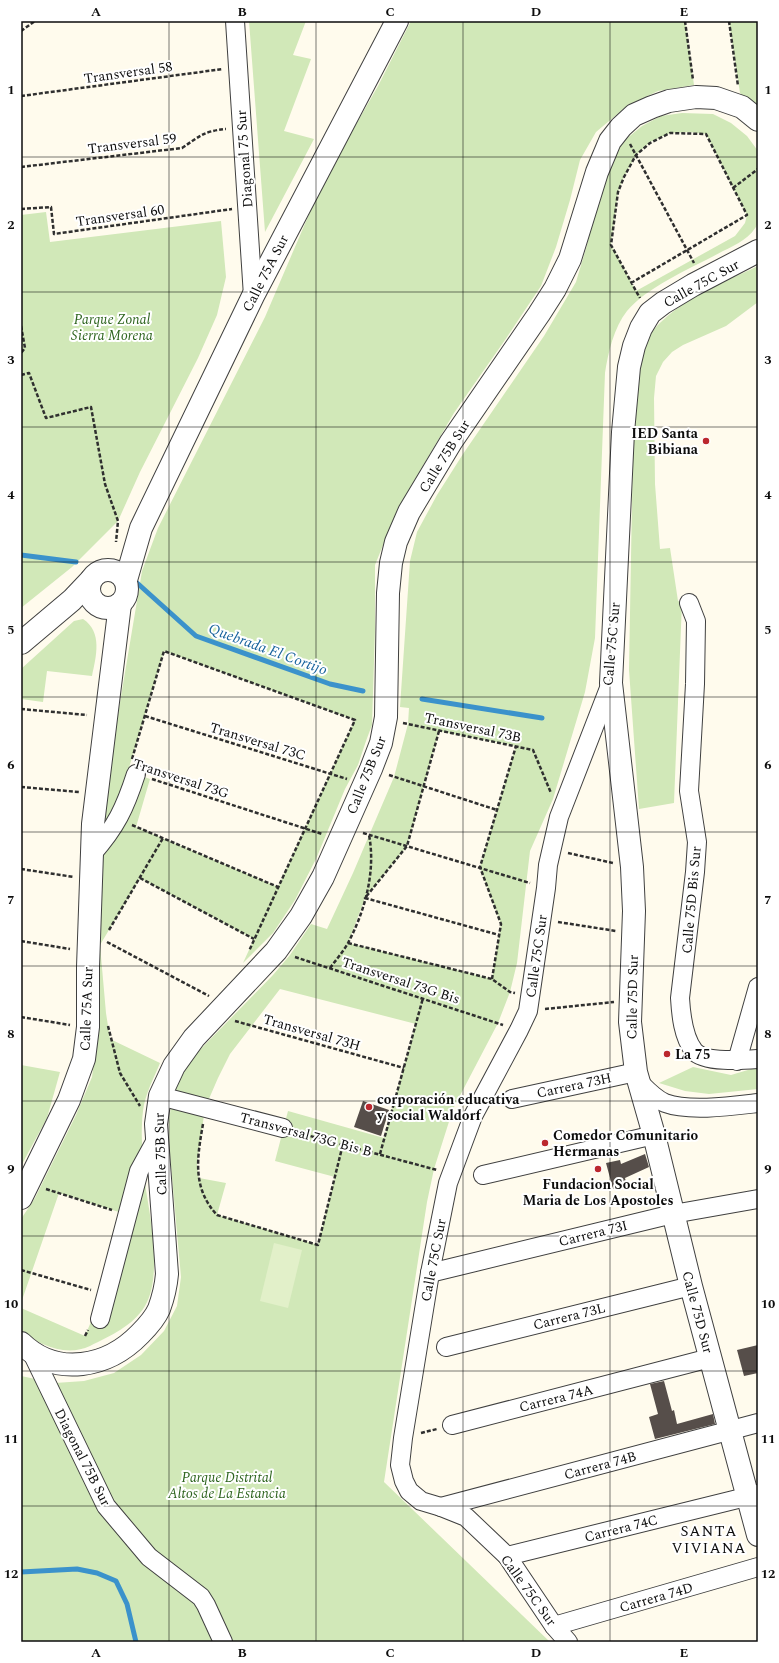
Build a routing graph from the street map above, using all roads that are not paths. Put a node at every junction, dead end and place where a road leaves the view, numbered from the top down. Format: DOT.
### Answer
graph roads {
  1 [pos="235,21"];
  2 [pos="397,21"];
  3 [pos="750,113"];
  4 [pos="758,251"];
  5 [pos="253,296"];
  6 [pos="141,528"];
  7 [pos="104,587"];
  8 [pos="689,603"];
  9 [pos="21,643"];
  10 [pos="611,683"];
  11 [pos="132,773"];
  12 [pos="92,854"];
  13 [pos="758,988"];
  14 [pos="758,1059"];
  15 [pos="737,1061"];
  16 [pos="637,1077"];
  17 [pos="160,1096"];
  18 [pos="512,1099"];
  19 [pos="758,1103"];
  20 [pos="283,1128"];
  21 [pos="156,1132"];
  22 [pos="654,1135"];
  23 [pos="483,1175"];
  24 [pos="25,1190"];
  25 [pos="758,1201"];
  26 [pos="673,1214"];
  27 [pos="430,1273"];
  28 [pos="691,1286"];
  29 [pos="100,1319"];
  30 [pos="446,1347"];
  31 [pos="27,1348"];
  32 [pos="710,1358"];
  33 [pos="758,1423"];
  34 [pos="452,1425"];
  35 [pos="729,1431"];
  36 [pos="753,1495"];
  37 [pos="441,1507"];
  38 [pos="758,1535"];
  39 [pos="507,1556"];
  40 [pos="758,1567"];
  41 [pos="554,1626"];
  42 [pos="223,1642"];
  43 [pos="568,1642"];
  1 -- 5 [label="street, Diagonal 75 Sur"];
  2 -- 5 [label="street, Calle 75A Sur"];
  3 -- 17 [label="street, Calle 75B Sur"];
  4 -- 10 [label="street, Calle 75C Sur"];
  5 -- 6 [label="street, Calle 75A Sur"];
  6 -- 7 [label="street, Calle 75A Sur"];
  6 -- 7 [label="street, Calle 75A Sur"];
  7 -- 9 [label="street"];
  7 -- 12 [label="street, Calle 75A Sur"];
  8 -- 15 [label="street, Calle 75D Bis Sur"];
  10 -- 16 [label="street, Calle 75D Sur"];
  10 -- 27 [label="street, Calle 75C Sur"];
  11 -- 12 [label="street"];
  12 -- 24 [label="street, Calle 75A Sur"];
  13 -- 15 [label="street"];
  14 -- 15 [label="street"];
  16 -- 18 [label="street, Carrera 73H"];
  16 -- 19 [label="street"];
  16 -- 22 [label="street, Calle 75D Sur"];
  17 -- 20 [label="street, Transversal 73G Bis B"];
  17 -- 21 [label="street, Calle 75B Sur"];
  21 -- 29 [label="street"];
  21 -- 31 [label="street, Calle 75B Sur"];
  22 -- 23 [label="street"];
  22 -- 26 [label="street, Calle 75D Sur"];
  25 -- 26 [label="street, Carrera 73I"];
  26 -- 27 [label="street, Carrera 73I"];
  26 -- 28 [label="street, Calle 75D Sur"];
  27 -- 37 [label="street, Calle 75C Sur"];
  28 -- 30 [label="street, Carrera 73L"];
  28 -- 32 [label="street, Calle 75D Sur"];
  31 -- 42 [label="street, Diagonal 75B Sur"];
  32 -- 34 [label="street, Carrera 74A"];
  32 -- 35 [label="street, Calle 75D Sur"];
  33 -- 35 [label="street, Carrera 74B"];
  35 -- 36 [label="street, Calle 75D Sur"];
  35 -- 37 [label="street, Carrera 74B"];
  36 -- 38 [label="street, Calle 75D Sur"];
  36 -- 39 [label="street, Carrera 74C"];
  37 -- 39 [label="street, Calle 75C Sur"];
  39 -- 41 [label="street, Calle 75C Sur"];
  40 -- 41 [label="street, Carrera 74D"];
  41 -- 43 [label="street, Calle 75C Sur"];
}
